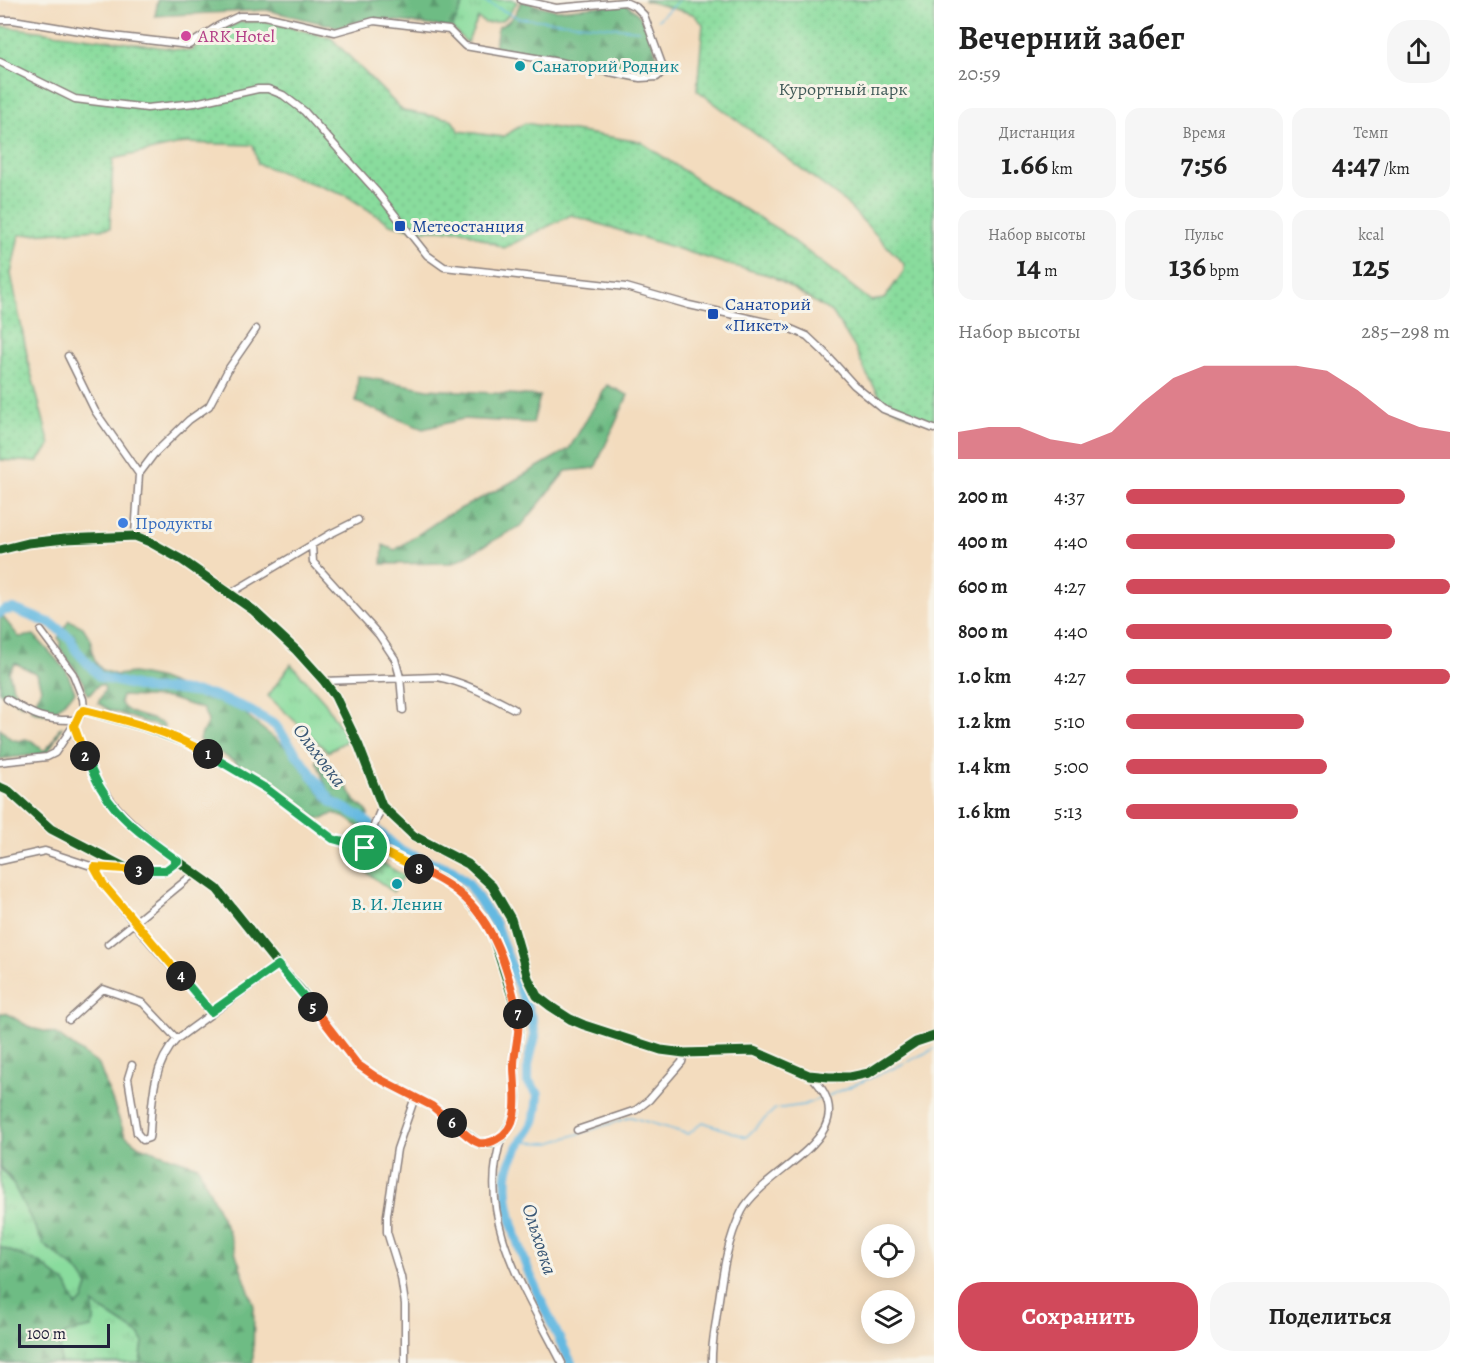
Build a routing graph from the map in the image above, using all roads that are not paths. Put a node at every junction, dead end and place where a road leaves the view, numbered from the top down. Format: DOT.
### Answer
graph roads {
  1 [pos="521,0"];
  2 [pos="0,20"];
  3 [pos="0,62"];
  4 [pos="256,329"];
  5 [pos="68,356"];
  6 [pos="934,429"];
  7 [pos="139,474"];
  8 [pos="358,520"];
  9 [pos="135,536"];
  10 [pos="312,545"];
  11 [pos="0,550"];
  12 [pos="231,593"];
  13 [pos="41,631"];
  14 [pos="400,677"];
  15 [pos="324,681"];
  16 [pos="7,699"];
  17 [pos="514,709"];
  18 [pos="84,710"];
  19 [pos="403,710"];
  20 [pos="75,723"];
  21 [pos="0,762"];
  22 [pos="0,787"];
  23 [pos="382,806"];
  24 [pos="365,848"];
  25 [pos="0,861"];
  26 [pos="178,861"];
  27 [pos="94,867"];
  28 [pos="126,868"];
  29 [pos="196,872"];
  30 [pos="135,922"];
  31 [pos="108,944"];
  32 [pos="278,965"];
  33 [pos="211,1012"];
  34 [pos="69,1020"];
  35 [pos="934,1036"];
  36 [pos="177,1038"];
  37 [pos="684,1053"];
  38 [pos="132,1065"];
  39 [pos="809,1075"];
  40 [pos="415,1097"];
  41 [pos="577,1130"];
  42 [pos="502,1137"];
  43 [pos="405,1363"];
  44 [pos="562,1363"];
  45 [pos="712,1363"];
  1 -- 2 [label="street"];
  3 -- 6 [label="street"];
  4 -- 7 [label="street"];
  5 -- 7 [label="street"];
  7 -- 9 [label="street"];
  8 -- 10 [label="street"];
  9 -- 11 [label="street"];
  9 -- 12 [label="street"];
  10 -- 12 [label="street"];
  10 -- 14 [label="street"];
  12 -- 15 [label="street"];
  13 -- 18 [label="street"];
  14 -- 15 [label="street"];
  14 -- 17 [label="street"];
  14 -- 19 [label="street"];
  15 -- 23 [label="street"];
  16 -- 20 [label="street"];
  18 -- 20 [label="street"];
  18 -- 24 [label="street"];
  20 -- 21 [label="street"];
  20 -- 26 [label="street"];
  22 -- 28 [label="street"];
  23 -- 24 [label="street"];
  23 -- 37 [label="street"];
  24 -- 42 [label="street"];
  25 -- 27 [label="street"];
  26 -- 28 [label="street"];
  26 -- 29 [label="street"];
  27 -- 28 [label="street"];
  27 -- 30 [label="street"];
  29 -- 30 [label="street"];
  29 -- 32 [label="street"];
  30 -- 31 [label="street"];
  30 -- 33 [label="street"];
  32 -- 33 [label="street"];
  32 -- 40 [label="street"];
  33 -- 36 [label="street"];
  34 -- 36 [label="street"];
  35 -- 39 [label="street"];
  36 -- 38 [label="street"];
  37 -- 39 [label="street"];
  37 -- 41 [label="street"];
  39 -- 45 [label="street"];
  40 -- 42 [label="street"];
  40 -- 43 [label="street"];
  42 -- 44 [label="street"];
}
